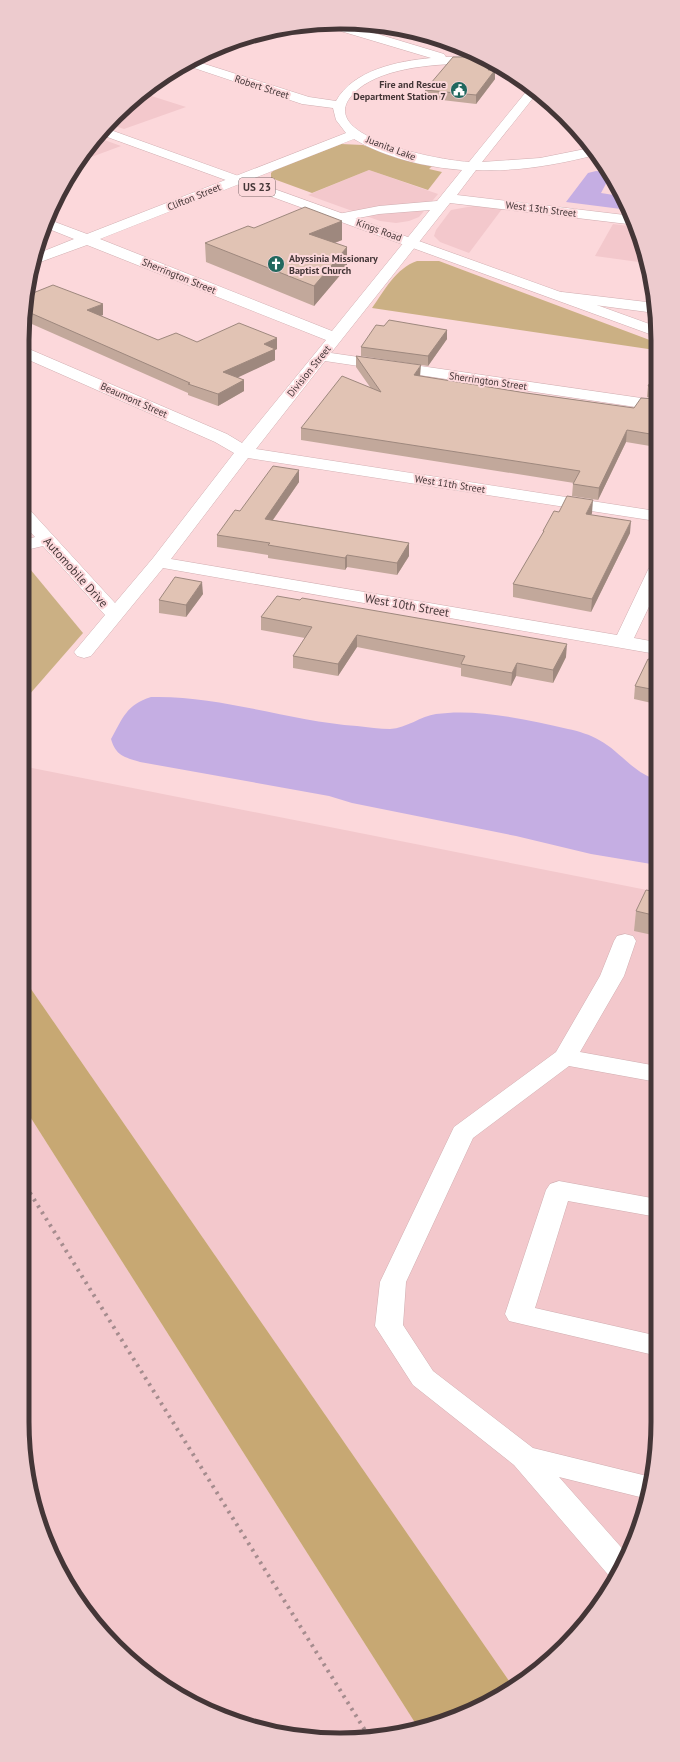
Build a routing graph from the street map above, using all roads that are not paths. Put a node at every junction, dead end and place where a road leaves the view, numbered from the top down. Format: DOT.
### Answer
graph roads {
  1 [pos="349,29"];
  2 [pos="447,59"];
  3 [pos="475,60"];
  4 [pos="196,65"];
  5 [pos="530,94"];
  6 [pos="339,105"];
  7 [pos="108,133"];
  8 [pos="355,134"];
  9 [pos="588,153"];
  10 [pos="471,166"];
  11 [pos="237,180"];
  12 [pos="444,202"];
  13 [pos="343,217"];
  14 [pos="627,220"];
  15 [pos="51,225"];
  16 [pos="86,239"];
  17 [pos="412,242"];
  18 [pos="41,257"];
  19 [pos="562,297"];
  20 [pos="649,307"];
  21 [pos="650,329"];
  22 [pos="336,338"];
  23 [pos="29,354"];
  24 [pos="321,356"];
  25 [pos="651,404"];
  26 [pos="244,452"];
  27 [pos="651,515"];
  28 [pos="29,520"];
  29 [pos="47,540"];
  30 [pos="29,544"];
  31 [pos="159,562"];
  32 [pos="651,583"];
  33 [pos="114,614"];
  34 [pos="623,642"];
  35 [pos="651,647"];
  36 [pos="84,652"];
  37 [pos="625,941"];
  38 [pos="565,1057"];
  39 [pos="651,1073"];
  40 [pos="651,1207"];
  41 [pos="651,1344"];
  42 [pos="524,1457"];
  43 [pos="644,1487"];
  44 [pos="617,1563"];
  1 -- 2 [label="street"];
  2 -- 3 [label="street"];
  2 -- 6 [label="street"];
  4 -- 6 [label="street, Robert Street"];
  5 -- 10 [label="street, Division Street"];
  6 -- 8 [label="street, Juanita Lake"];
  7 -- 11 [label="street, Kings Road / US 23"];
  8 -- 10 [label="street, Juanita Lake"];
  8 -- 11 [label="street, Clifton Street"];
  9 -- 10 [label="street, Juanita Lake"];
  10 -- 12 [label="street, Division Street"];
  11 -- 13 [label="street, Kings Road / US 23"];
  11 -- 16 [label="street, Clifton Street"];
  12 -- 13 [label="street, West 13th Street"];
  12 -- 14 [label="street, West 13th Street"];
  12 -- 17 [label="street, Division Street"];
  13 -- 17 [label="street, Kings Road / US 23"];
  15 -- 16 [label="street, Sherrington Street"];
  16 -- 18 [label="street, Clifton Street"];
  16 -- 22 [label="street, Sherrington Street"];
  17 -- 19 [label="street, Kings Road / US 23"];
  17 -- 22 [label="street, Division Street"];
  19 -- 20 [label="street"];
  19 -- 21 [label="street, Kings Road / US 23"];
  22 -- 24 [label="street, Division Street"];
  23 -- 26 [label="street, Beaumont Street"];
  24 -- 25 [label="street, Sherrington Street"];
  24 -- 26 [label="street, Division Street"];
  26 -- 27 [label="street, West 11th Street"];
  26 -- 31 [label="street, Division Street"];
  28 -- 29 [label="street, Automobile Drive"];
  29 -- 30 [label="street"];
  29 -- 33 [label="street, Automobile Drive"];
  31 -- 33 [label="street, Division Street"];
  31 -- 34 [label="street, West 10th Street"];
  32 -- 34 [label="street"];
  33 -- 36 [label="street, Division Street"];
  34 -- 35 [label="street, West 10th Street"];
  37 -- 38 [label="street"];
  38 -- 39 [label="street"];
  38 -- 42 [label="street"];
  40 -- 41 [label="street"];
  42 -- 43 [label="street"];
  42 -- 44 [label="street"];
}
